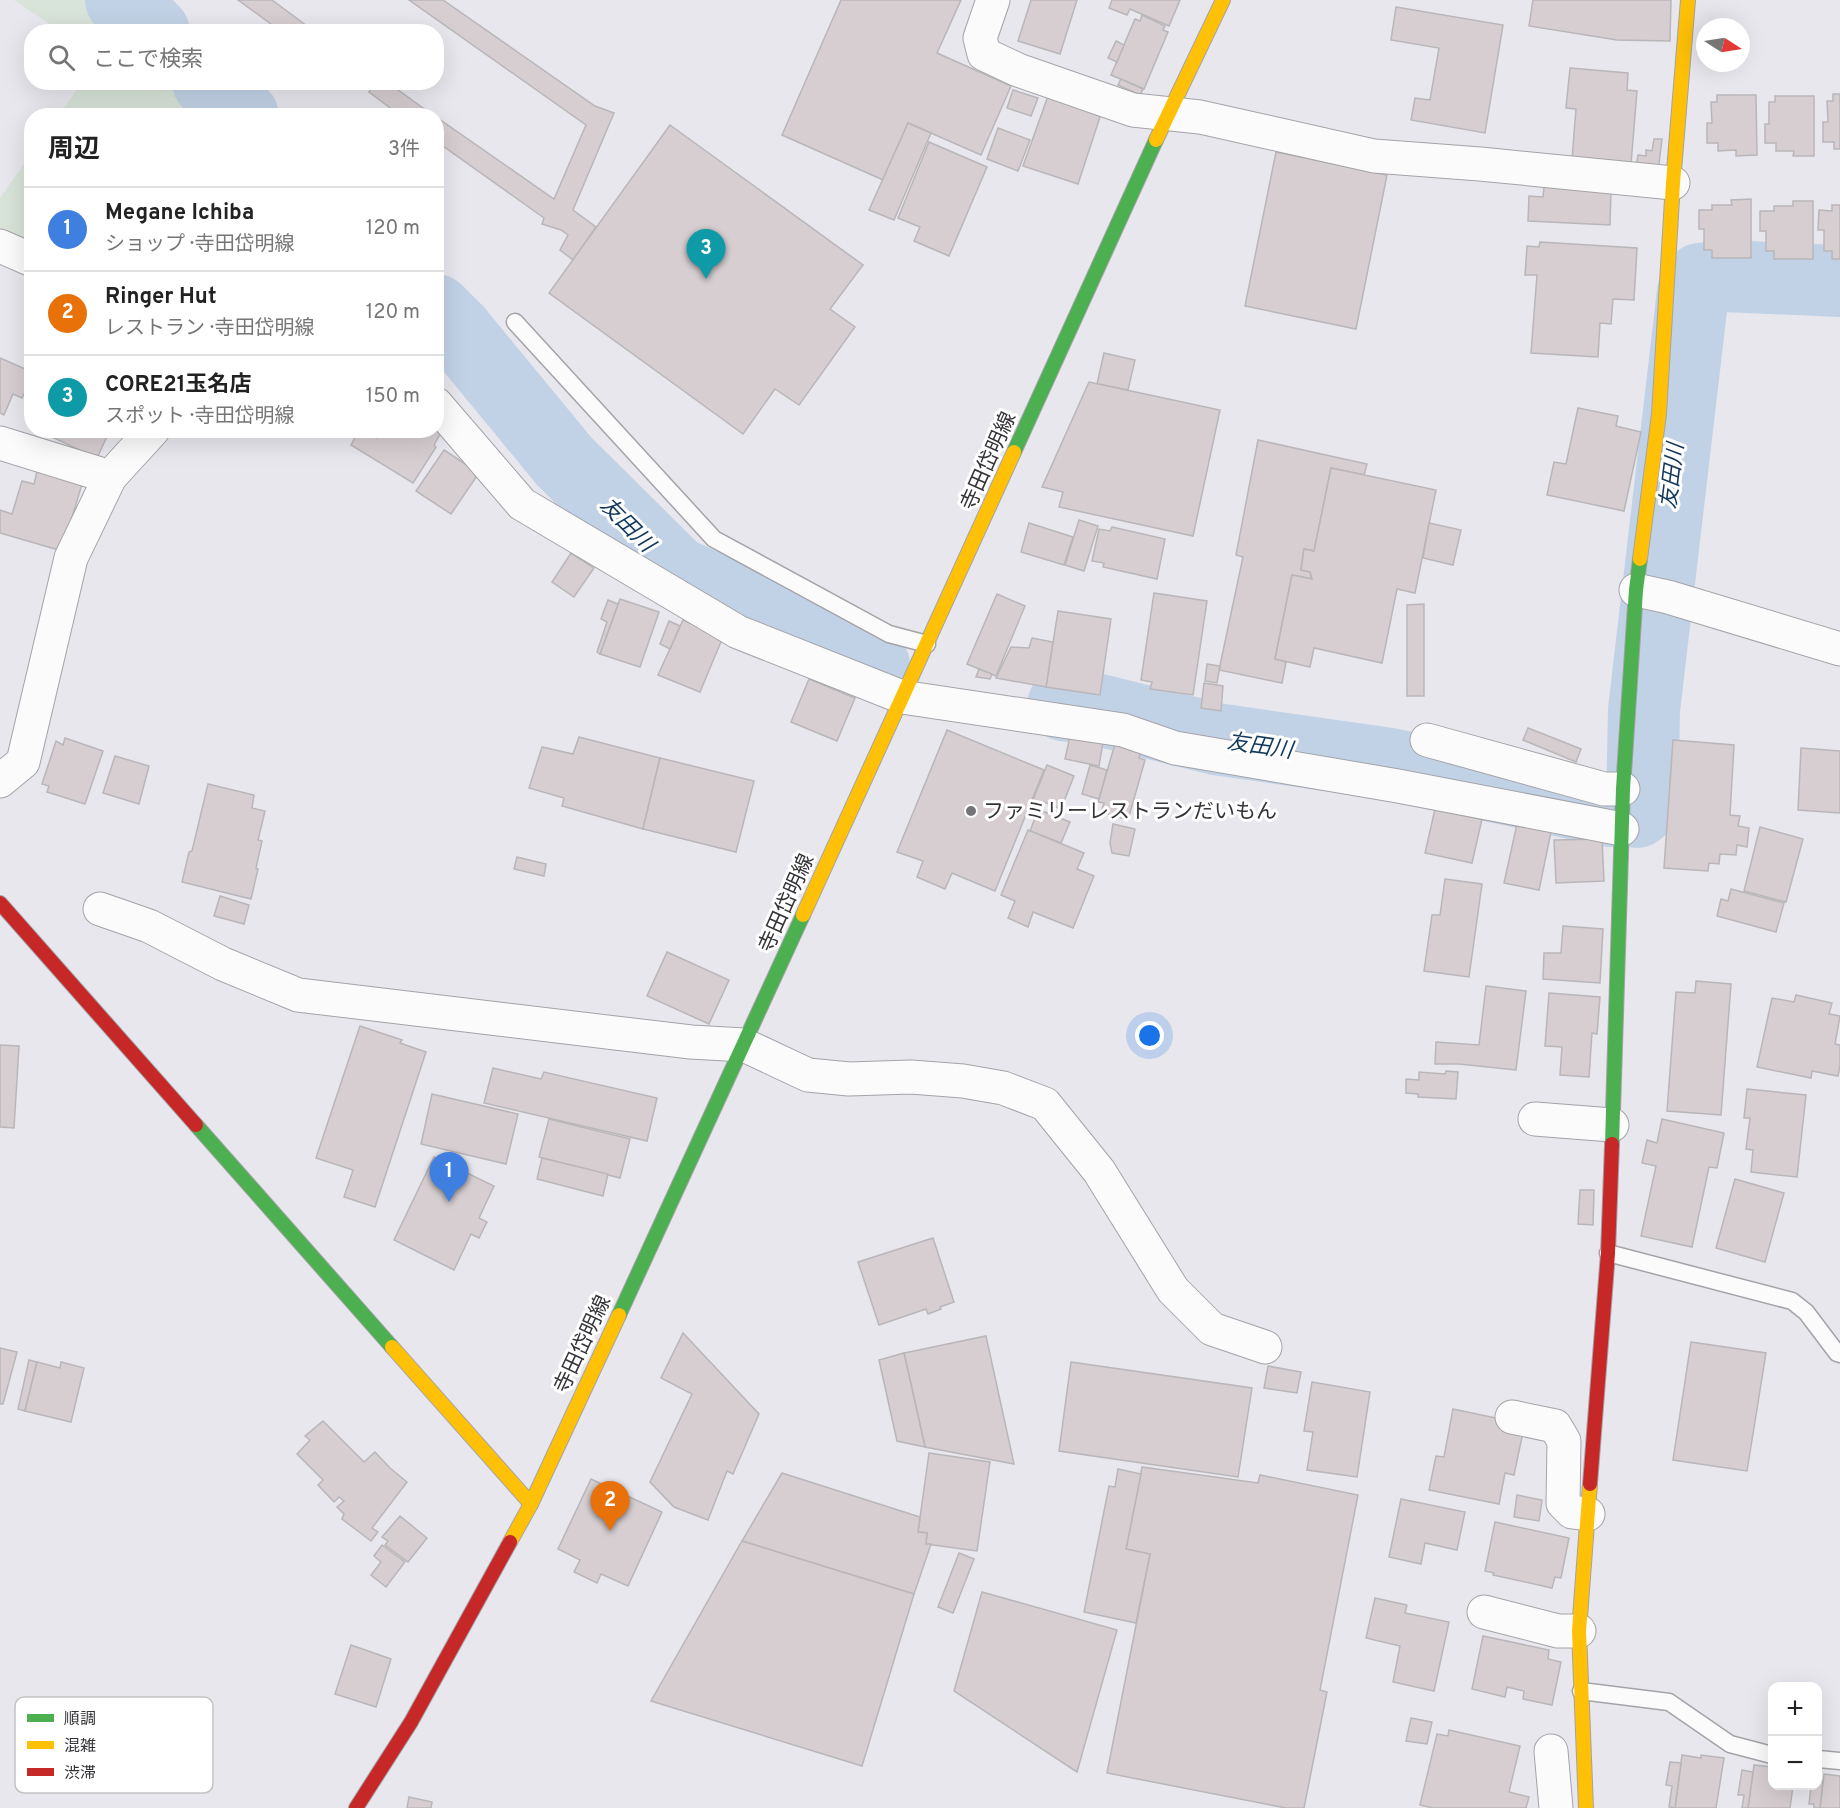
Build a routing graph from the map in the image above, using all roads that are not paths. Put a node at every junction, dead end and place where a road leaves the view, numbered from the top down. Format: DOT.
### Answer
graph roads {
  1 [pos="993,0"];
  2 [pos="1223,0"];
  3 [pos="1688,0"];
  4 [pos="1168,114"];
  5 [pos="1673,183"];
  6 [pos="0,246"];
  7 [pos="24,256"];
  8 [pos="515,322"];
  9 [pos="444,413"];
  10 [pos="146,438"];
  11 [pos="0,443"];
  12 [pos="110,477"];
  13 [pos="1652,593"];
  14 [pos="927,644"];
  15 [pos="1840,649"];
  16 [pos="902,697"];
  17 [pos="1427,740"];
  18 [pos="0,781"];
  19 [pos="1623,789"];
  20 [pos="1622,829"];
  21 [pos="0,903"];
  22 [pos="100,909"];
  23 [pos="744,1045"];
  24 [pos="1535,1119"];
  25 [pos="1612,1125"];
  26 [pos="1608,1253"];
  27 [pos="1265,1347"];
  28 [pos="1840,1354"];
  29 [pos="1512,1417"];
  30 [pos="531,1504"];
  31 [pos="1588,1515"];
  32 [pos="1484,1612"];
  33 [pos="1580,1631"];
  34 [pos="1581,1691"];
  35 [pos="1551,1751"];
  36 [pos="1768,1754"];
  37 [pos="1822,1759"];
  38 [pos="1840,1761"];
  39 [pos="356,1808"];
  40 [pos="1556,1808"];
  41 [pos="1586,1808"];
  1 -- 4 [label="street"];
  2 -- 4 [label="street, 寺田岱明線"];
  3 -- 5 [label="street"];
  4 -- 5 [label="street"];
  4 -- 14 [label="street, 寺田岱明線"];
  5 -- 13 [label="street"];
  6 -- 7 [label="street"];
  8 -- 14 [label="lane"];
  9 -- 16 [label="street"];
  10 -- 12 [label="street"];
  11 -- 12 [label="street"];
  12 -- 18 [label="street"];
  13 -- 15 [label="street"];
  13 -- 19 [label="street"];
  14 -- 16 [label="street, 寺田岱明線"];
  16 -- 20 [label="street"];
  16 -- 23 [label="street, 寺田岱明線"];
  17 -- 19 [label="street"];
  19 -- 20 [label="street"];
  20 -- 25 [label="street"];
  21 -- 30 [label="street"];
  22 -- 23 [label="street"];
  23 -- 27 [label="street"];
  23 -- 30 [label="street, 寺田岱明線"];
  24 -- 25 [label="street"];
  25 -- 26 [label="street"];
  26 -- 28 [label="lane"];
  26 -- 31 [label="street"];
  29 -- 31 [label="street"];
  30 -- 39 [label="street, 寺田岱明線"];
  31 -- 33 [label="street"];
  32 -- 33 [label="street"];
  33 -- 34 [label="street"];
  34 -- 36 [label="lane"];
  34 -- 41 [label="street"];
  35 -- 40 [label="street"];
  37 -- 38 [label="lane"];
}
